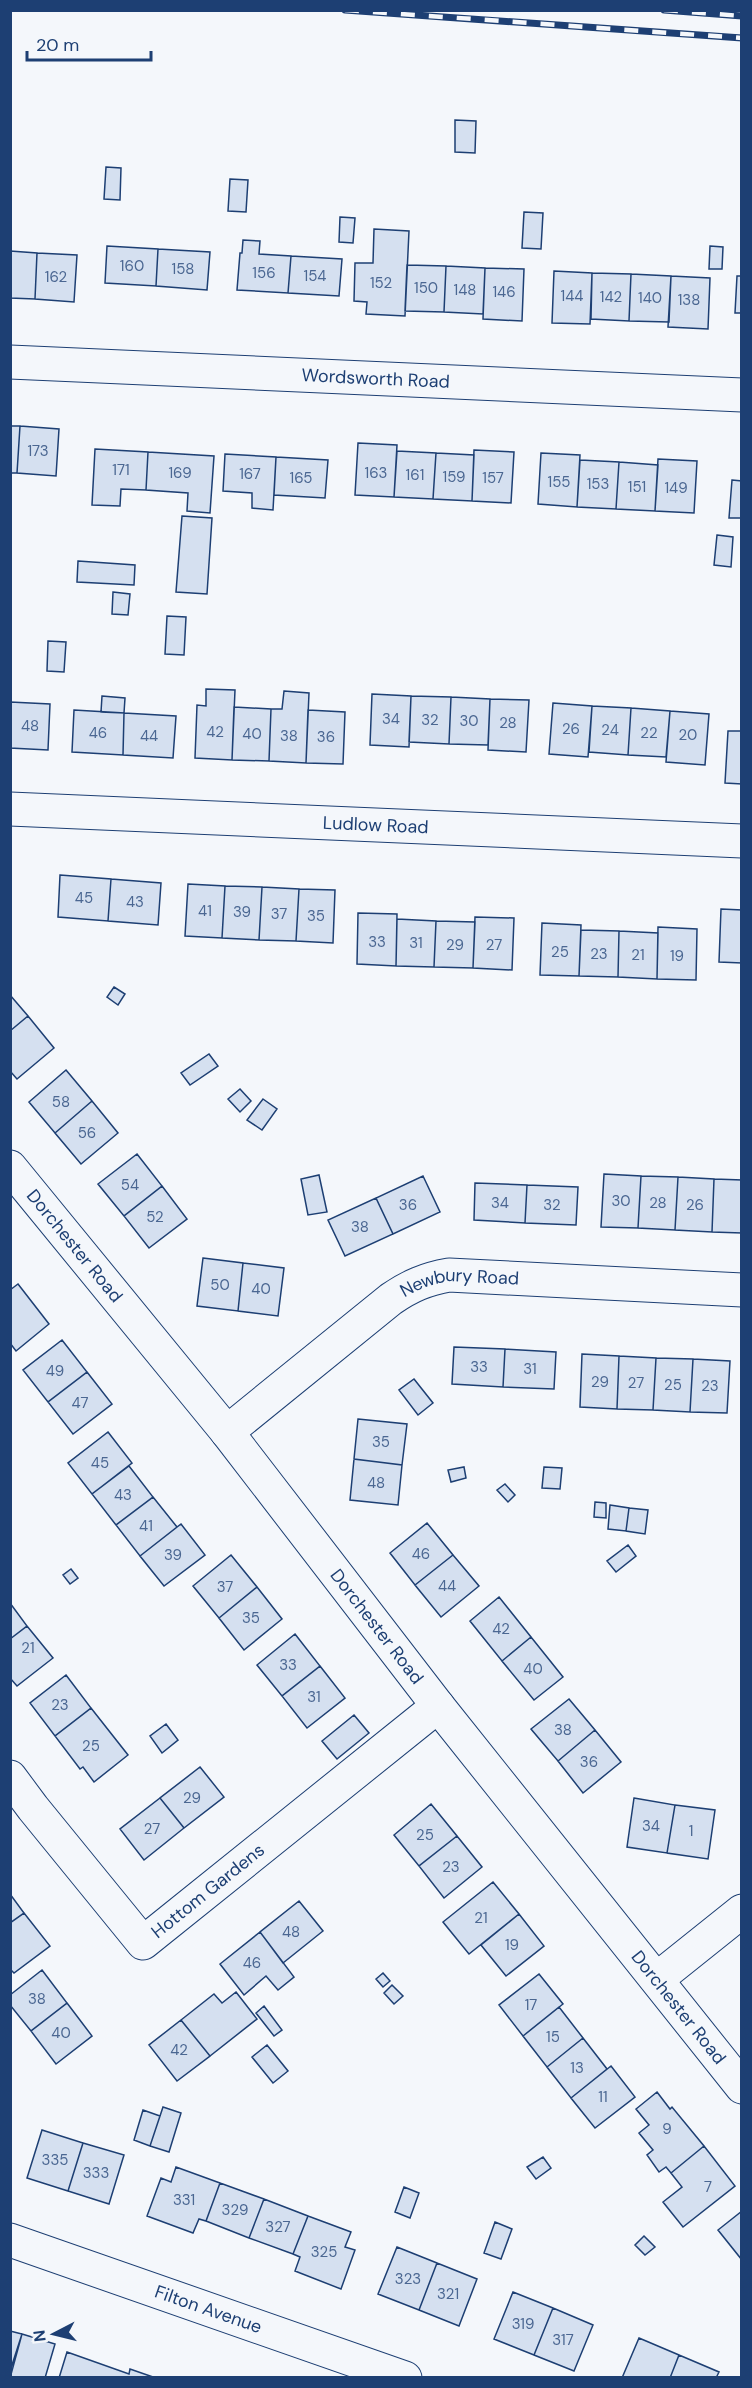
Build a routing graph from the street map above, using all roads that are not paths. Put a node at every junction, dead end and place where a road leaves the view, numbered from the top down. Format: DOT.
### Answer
graph roads {
  1 [pos="10,362"];
  2 [pos="741,395"];
  3 [pos="10,809"];
  4 [pos="741,841"];
  5 [pos="10,1167"];
  6 [pos="741,1290"];
  7 [pos="227,1432"];
  8 [pos="438,1706"];
  9 [pos="10,1777"];
  10 [pos="22,1816"];
  11 [pos="741,1911"];
  12 [pos="657,1980"];
  13 [pos="741,2087"];
  14 [pos="10,2240"];
  15 [pos="405,2378"];
  1 -- 2 [label="street, Wordsworth Road"];
  3 -- 4 [label="street, Ludlow Road"];
  5 -- 7 [label="street, Dorchester Road"];
  6 -- 7 [label="street, Newbury Road"];
  7 -- 8 [label="street, Dorchester Road"];
  8 -- 10 [label="street, Hottom Gardens"];
  8 -- 12 [label="street, Dorchester Road"];
  9 -- 10 [label="street, Hottom Gardens"];
  11 -- 12 [label="street"];
  12 -- 13 [label="street, Dorchester Road"];
  14 -- 15 [label="street, Filton Avenue"];
}
